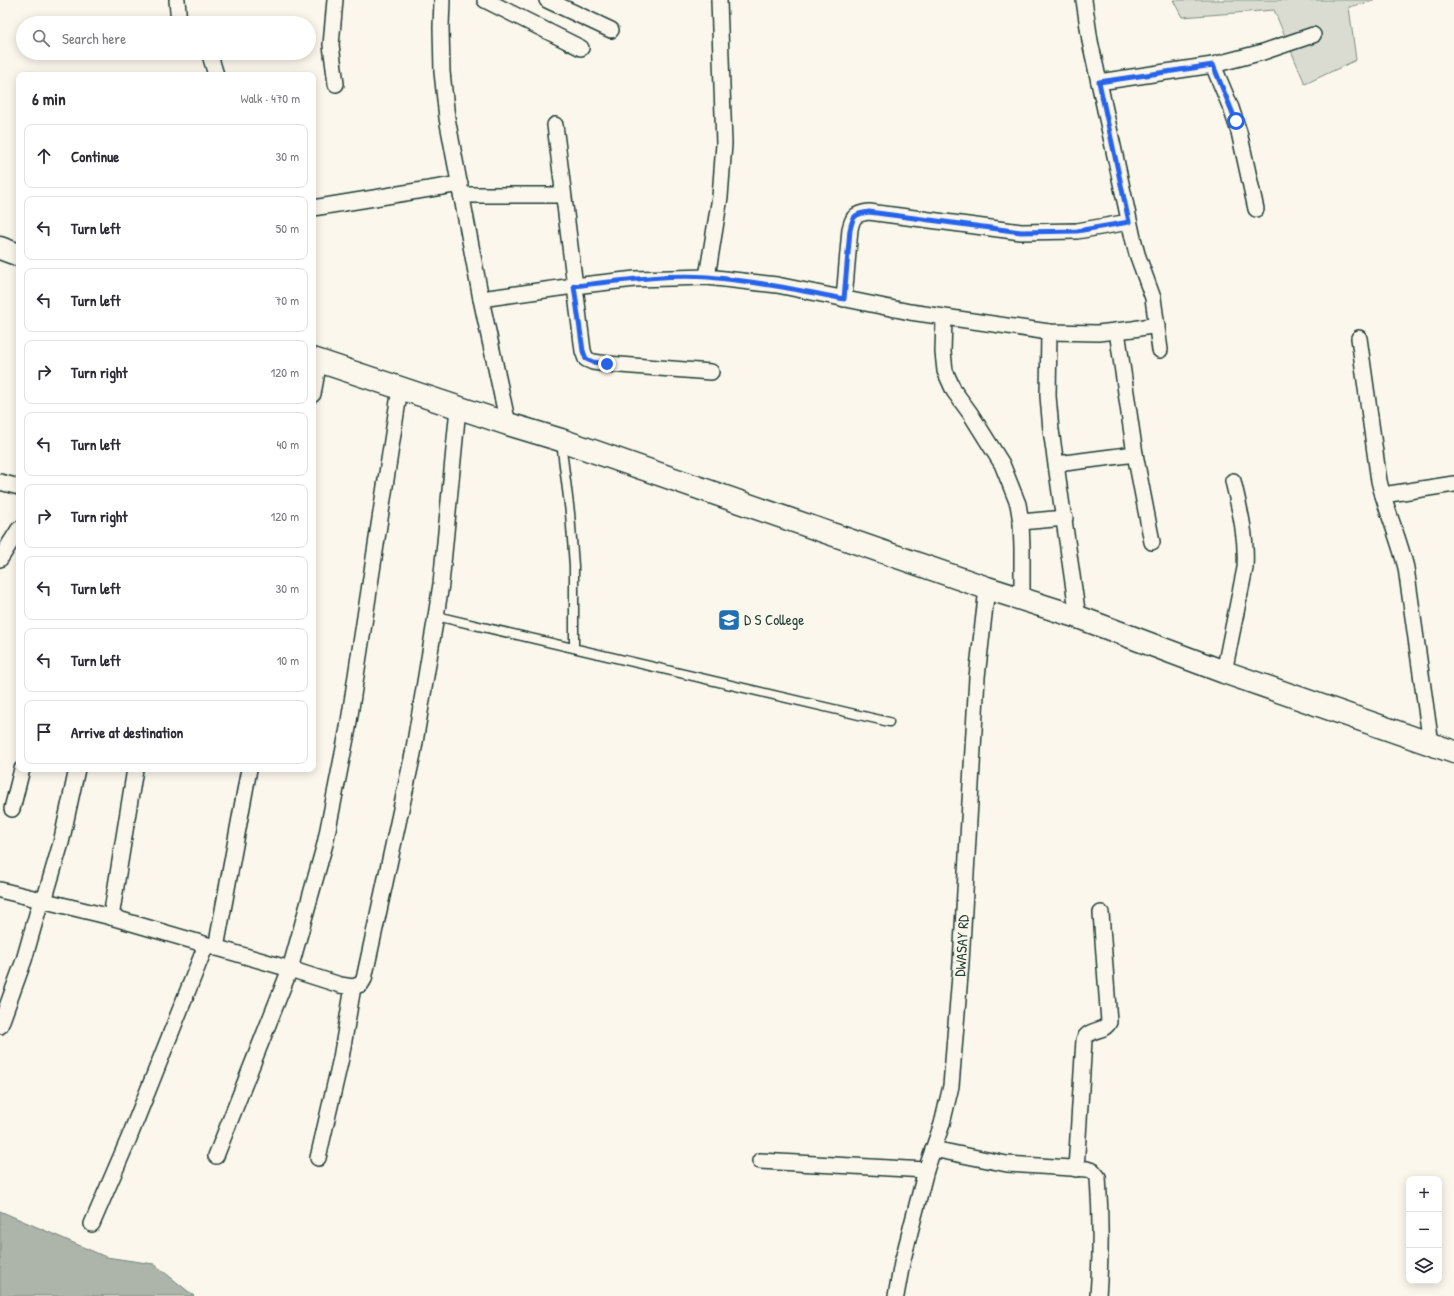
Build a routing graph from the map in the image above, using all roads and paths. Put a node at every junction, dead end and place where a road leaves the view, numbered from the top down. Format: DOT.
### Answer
graph roads {
  1 [pos="177,0"];
  2 [pos="335,0"];
  3 [pos="442,0"];
  4 [pos="485,0"];
  5 [pos="547,0"];
  6 [pos="720,0"];
  7 [pos="1084,0"];
  8 [pos="178,16"];
  9 [pos="611,30"];
  10 [pos="1313,35"];
  11 [pos="581,48"];
  12 [pos="212,60"];
  13 [pos="1213,65"];
  14 [pos="215,72"];
  15 [pos="1099,82"];
  16 [pos="336,84"];
  17 [pos="555,125"];
  18 [pos="460,190"];
  19 [pos="563,195"];
  20 [pos="316,208"];
  21 [pos="1256,209"];
  22 [pos="1129,222"];
  23 [pos="0,248"];
  24 [pos="16,254"];
  25 [pos="707,277"];
  26 [pos="574,286"];
  27 [pos="844,299"];
  28 [pos="482,300"];
  29 [pos="944,318"];
  30 [pos="1157,325"];
  31 [pos="1117,331"];
  32 [pos="1049,332"];
  33 [pos="1359,338"];
  34 [pos="1160,350"];
  35 [pos="316,360"];
  36 [pos="711,372"];
  37 [pos="400,388"];
  38 [pos="458,408"];
  39 [pos="508,424"];
  40 [pos="560,440"];
  41 [pos="1135,454"];
  42 [pos="1057,464"];
  43 [pos="1233,481"];
  44 [pos="0,482"];
  45 [pos="1454,484"];
  46 [pos="16,486"];
  47 [pos="1383,495"];
  48 [pos="1064,518"];
  49 [pos="1021,522"];
  50 [pos="16,534"];
  51 [pos="1152,542"];
  52 [pos="0,559"];
  53 [pos="987,588"];
  54 [pos="1022,600"];
  55 [pos="436,616"];
  56 [pos="1078,617"];
  57 [pos="574,648"];
  58 [pos="1224,672"];
  59 [pos="889,722"];
  60 [pos="1431,744"];
  61 [pos="1454,755"];
  62 [pos="21,772"];
  63 [pos="76,772"];
  64 [pos="135,772"];
  65 [pos="248,772"];
  66 [pos="12,809"];
  67 [pos="0,890"];
  68 [pos="42,901"];
  69 [pos="1101,913"];
  70 [pos="111,917"];
  71 [pos="211,946"];
  72 [pos="290,969"];
  73 [pos="354,987"];
  74 [pos="0,1026"];
  75 [pos="933,1149"];
  76 [pos="216,1156"];
  77 [pos="318,1158"];
  78 [pos="760,1161"];
  79 [pos="1076,1169"];
  80 [pos="926,1170"];
  81 [pos="92,1224"];
  82 [pos="896,1296"];
  83 [pos="1098,1296"];
  1 -- 8 [label="street"];
  2 -- 16 [label="street"];
  3 -- 18 [label="street"];
  4 -- 11 [label="street"];
  5 -- 9 [label="street"];
  6 -- 25 [label="street"];
  7 -- 15 [label="street"];
  10 -- 13 [label="street"];
  12 -- 14 [label="street"];
  13 -- 15 [label="street"];
  13 -- 21 [label="street"];
  15 -- 22 [label="street"];
  17 -- 19 [label="street"];
  18 -- 19 [label="street"];
  18 -- 20 [label="street"];
  18 -- 28 [label="street"];
  19 -- 26 [label="street"];
  22 -- 27 [label="street"];
  22 -- 30 [label="street"];
  23 -- 24 [label="highway"];
  25 -- 26 [label="street"];
  25 -- 27 [label="street"];
  26 -- 28 [label="street"];
  26 -- 36 [label="street"];
  27 -- 29 [label="street"];
  28 -- 39 [label="street"];
  29 -- 32 [label="street"];
  29 -- 49 [label="street"];
  30 -- 31 [label="street"];
  30 -- 34 [label="street"];
  31 -- 32 [label="street"];
  31 -- 41 [label="street"];
  32 -- 42 [label="street"];
  33 -- 47 [label="street"];
  35 -- 37 [label="highway"];
  37 -- 38 [label="highway"];
  37 -- 72 [label="street"];
  38 -- 39 [label="highway"];
  38 -- 55 [label="street"];
  39 -- 40 [label="highway"];
  40 -- 53 [label="highway"];
  40 -- 57 [label="lane"];
  41 -- 42 [label="street"];
  41 -- 51 [label="street"];
  42 -- 48 [label="street"];
  43 -- 58 [label="street"];
  44 -- 46 [label="street"];
  45 -- 47 [label="street"];
  47 -- 60 [label="street"];
  48 -- 49 [label="street"];
  48 -- 56 [label="street"];
  49 -- 54 [label="street"];
  50 -- 52 [label="street"];
  53 -- 54 [label="highway"];
  53 -- 75 [label="street, DWASAY RD"];
  54 -- 56 [label="highway"];
  55 -- 57 [label="lane"];
  55 -- 73 [label="street"];
  56 -- 58 [label="highway"];
  57 -- 59 [label="lane"];
  58 -- 60 [label="highway"];
  60 -- 61 [label="highway"];
  62 -- 66 [label="street"];
  63 -- 68 [label="street"];
  64 -- 70 [label="street"];
  65 -- 71 [label="street"];
  67 -- 68 [label="street"];
  68 -- 70 [label="street"];
  68 -- 74 [label="street"];
  69 -- 79 [label="street"];
  70 -- 71 [label="street"];
  71 -- 72 [label="street"];
  71 -- 81 [label="street"];
  72 -- 73 [label="street"];
  72 -- 76 [label="street"];
  73 -- 77 [label="street"];
  75 -- 79 [label="street"];
  75 -- 80 [label="street, DWASAY RD"];
  78 -- 80 [label="street"];
  79 -- 83 [label="street"];
  80 -- 82 [label="street, DWASAY RD"];
}
